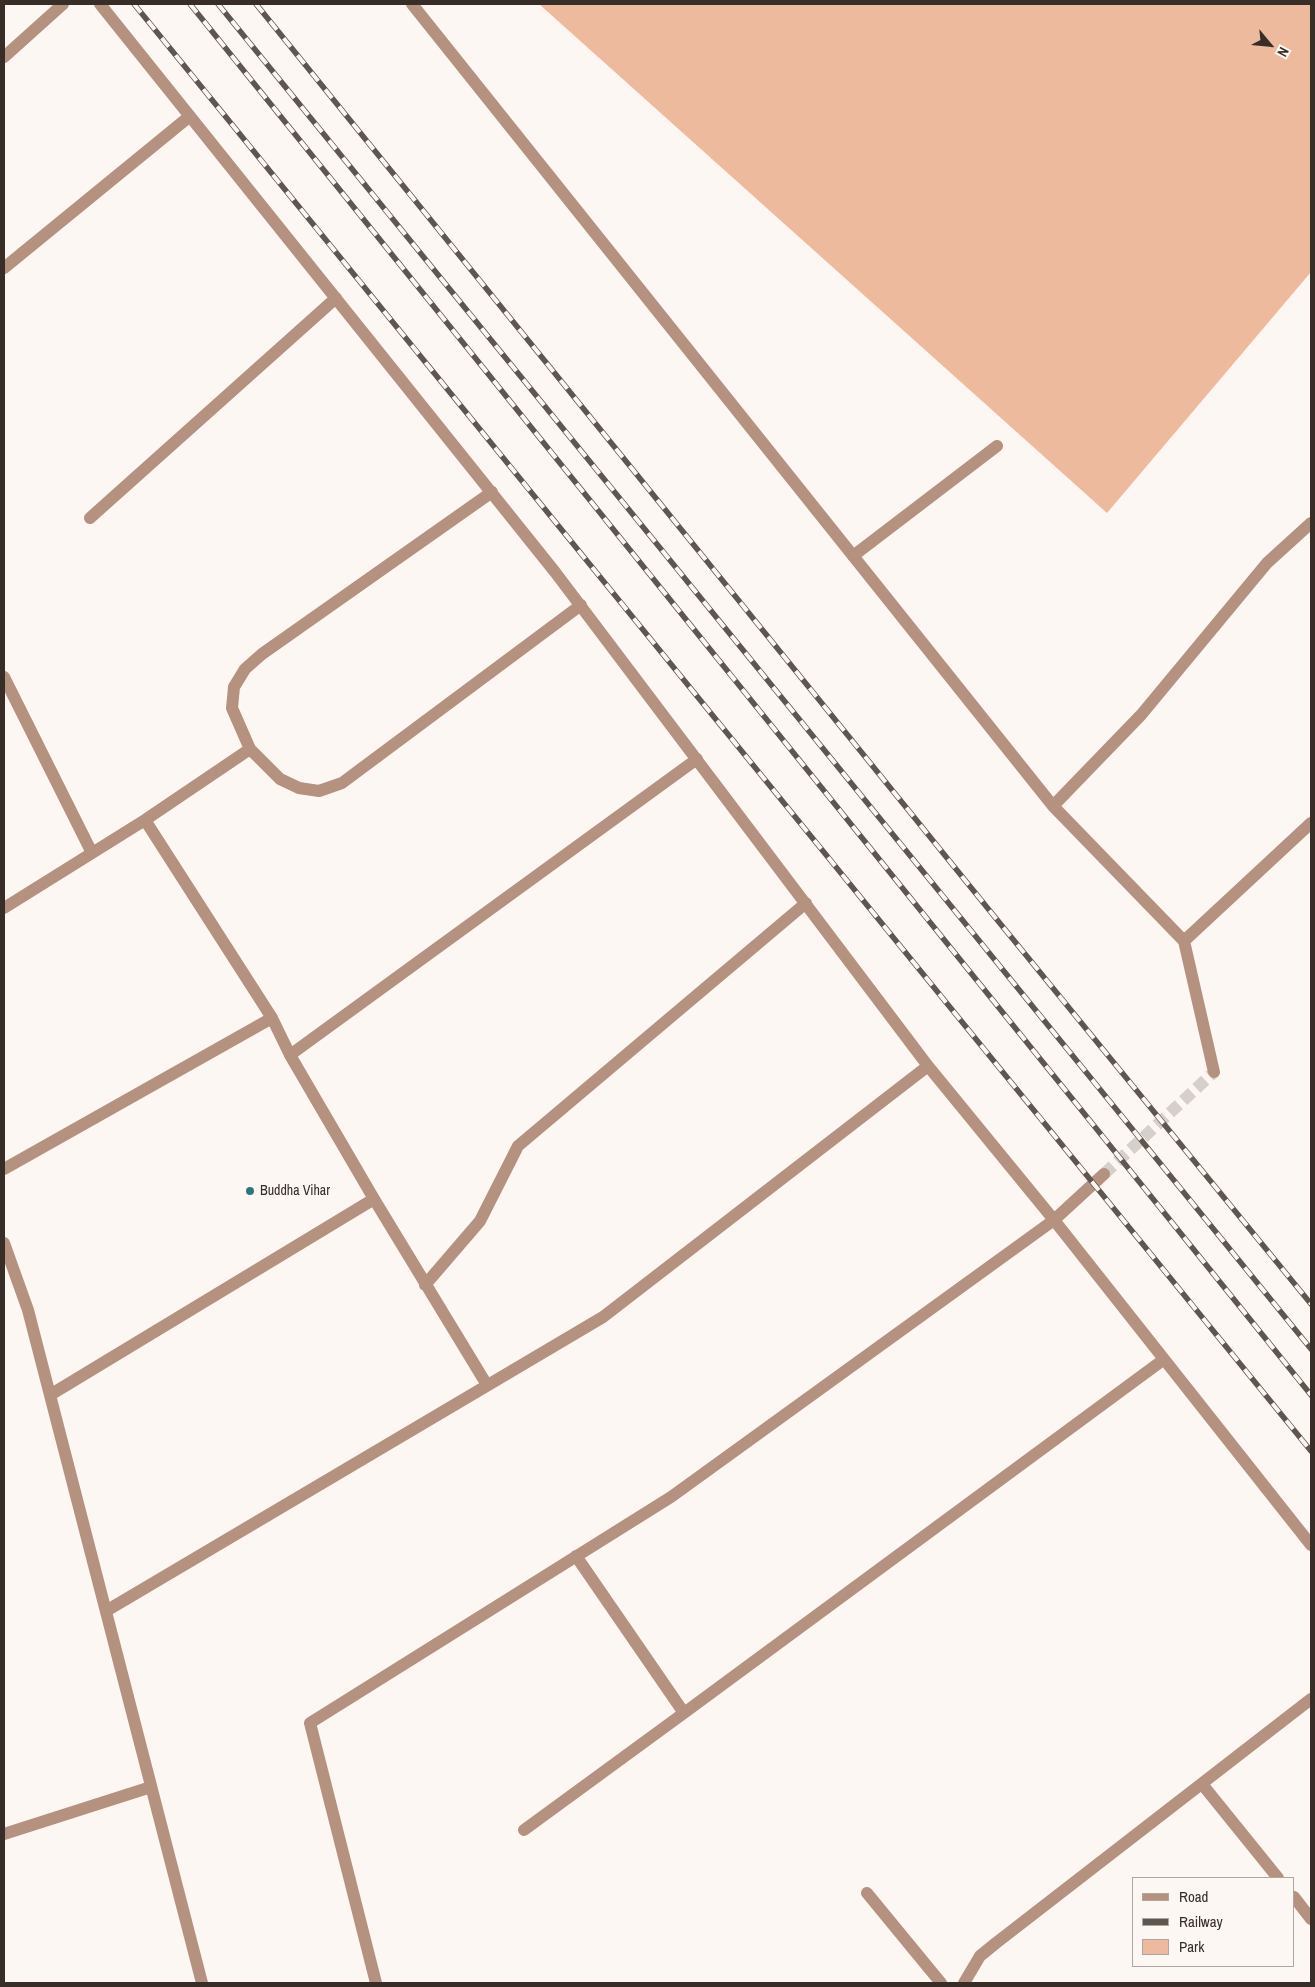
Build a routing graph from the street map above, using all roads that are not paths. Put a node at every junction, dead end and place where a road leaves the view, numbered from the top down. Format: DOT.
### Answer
graph roads {
  1 [pos="64,4"];
  2 [pos="100,4"];
  3 [pos="412,4"];
  4 [pos="4,57"];
  5 [pos="190,116"];
  6 [pos="4,268"];
  7 [pos="336,298"];
  8 [pos="997,446"];
  9 [pos="492,492"];
  10 [pos="90,518"];
  11 [pos="1311,523"];
  12 [pos="853,556"];
  13 [pos="581,605"];
  14 [pos="4,676"];
  15 [pos="250,749"];
  16 [pos="697,759"];
  17 [pos="1052,806"];
  18 [pos="145,820"];
  19 [pos="1311,822"];
  20 [pos="92,853"];
  21 [pos="806,903"];
  22 [pos="4,908"];
  23 [pos="1184,941"];
  24 [pos="272,1018"];
  25 [pos="290,1055"];
  26 [pos="928,1066"];
  27 [pos="1214,1072"];
  28 [pos="4,1169"];
  29 [pos="1104,1174"];
  30 [pos="374,1199"];
  31 [pos="1054,1220"];
  32 [pos="4,1243"];
  33 [pos="425,1284"];
  34 [pos="1163,1360"];
  35 [pos="487,1385"];
  36 [pos="50,1395"];
  37 [pos="1311,1545"];
  38 [pos="576,1556"];
  39 [pos="106,1611"];
  40 [pos="1311,1699"];
  41 [pos="684,1713"];
  42 [pos="1202,1784"];
  43 [pos="151,1787"];
  44 [pos="524,1830"];
  45 [pos="4,1834"];
  46 [pos="1277,1877"];
  47 [pos="867,1893"];
  48 [pos="1295,1898"];
  49 [pos="1311,1919"];
  50 [pos="202,1983"];
  51 [pos="376,1983"];
  52 [pos="941,1983"];
  53 [pos="964,1983"];
  1 -- 4 [label="street"];
  2 -- 5 [label="street"];
  3 -- 12 [label="street"];
  5 -- 6 [label="street"];
  5 -- 7 [label="street"];
  7 -- 9 [label="street"];
  7 -- 10 [label="street"];
  8 -- 12 [label="street"];
  9 -- 13 [label="street"];
  9 -- 15 [label="street"];
  11 -- 17 [label="street"];
  12 -- 17 [label="street"];
  13 -- 15 [label="street"];
  13 -- 16 [label="street"];
  14 -- 20 [label="street"];
  15 -- 18 [label="street"];
  16 -- 21 [label="street"];
  16 -- 25 [label="street"];
  17 -- 23 [label="street"];
  18 -- 20 [label="street"];
  18 -- 24 [label="street"];
  19 -- 23 [label="street"];
  20 -- 22 [label="street"];
  21 -- 26 [label="street"];
  21 -- 33 [label="street"];
  23 -- 27 [label="street"];
  24 -- 25 [label="street"];
  24 -- 28 [label="street"];
  25 -- 30 [label="street"];
  26 -- 31 [label="street"];
  26 -- 35 [label="street"];
  29 -- 31 [label="street"];
  30 -- 33 [label="street"];
  30 -- 36 [label="street"];
  31 -- 34 [label="street"];
  31 -- 38 [label="street"];
  32 -- 36 [label="street"];
  33 -- 35 [label="street"];
  34 -- 37 [label="street"];
  34 -- 41 [label="street"];
  35 -- 39 [label="street"];
  36 -- 39 [label="street"];
  38 -- 41 [label="street"];
  38 -- 51 [label="street"];
  39 -- 43 [label="street"];
  40 -- 42 [label="street"];
  41 -- 44 [label="street"];
  42 -- 46 [label="street"];
  42 -- 53 [label="street"];
  43 -- 45 [label="street"];
  43 -- 50 [label="street"];
  47 -- 52 [label="street"];
  48 -- 49 [label="street"];
}
